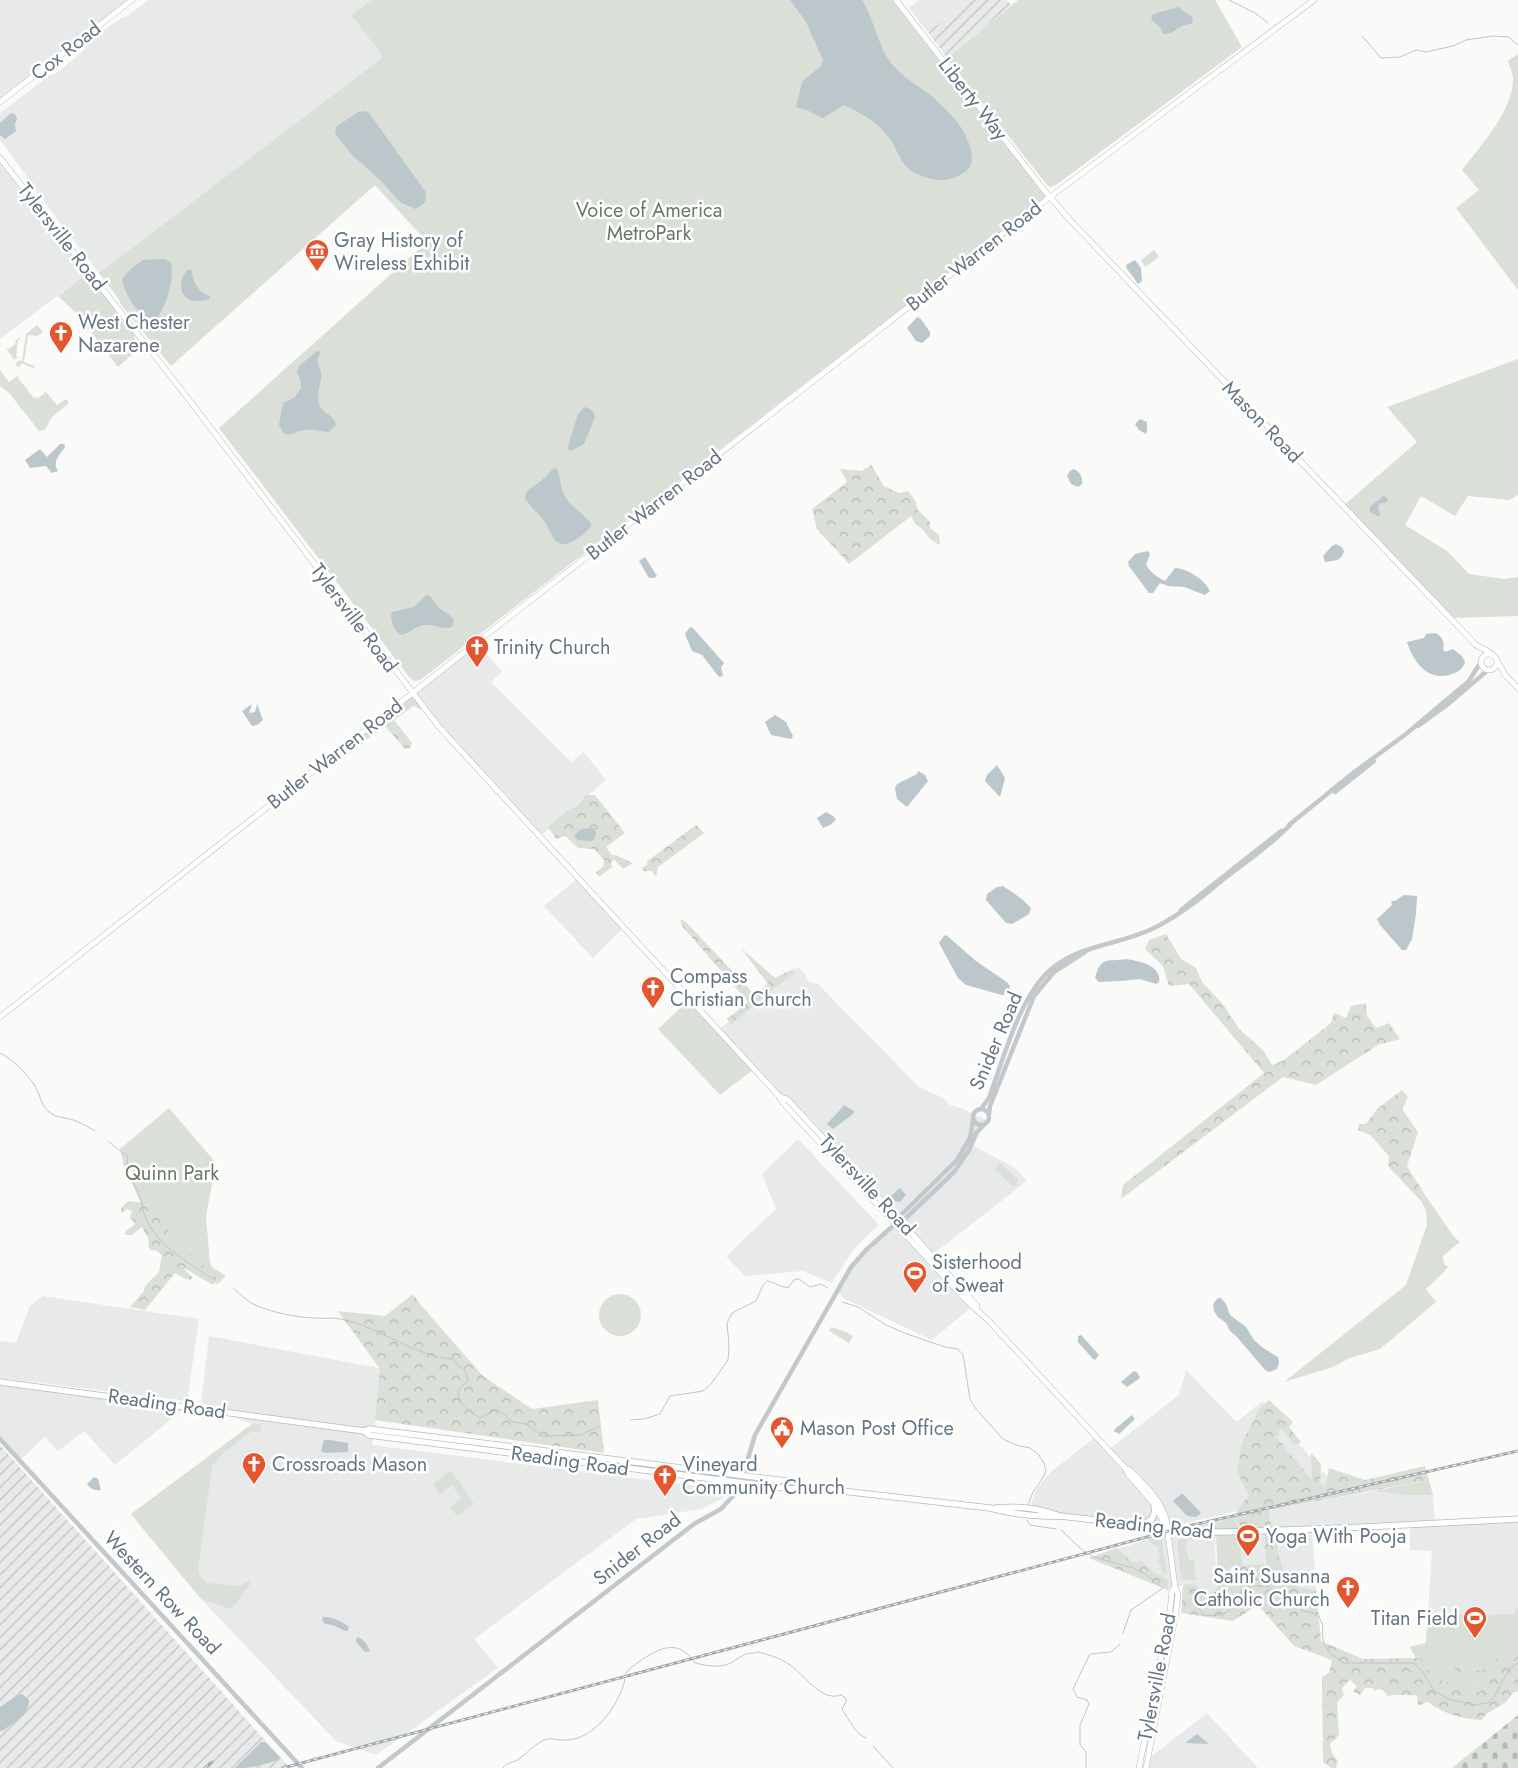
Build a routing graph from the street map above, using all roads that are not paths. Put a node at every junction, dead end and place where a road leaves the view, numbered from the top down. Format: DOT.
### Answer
graph roads {
  1 [pos="132,0"];
  2 [pos="896,0"];
  3 [pos="1314,0"];
  4 [pos="0,102"];
  5 [pos="0,158"];
  6 [pos="1050,197"];
  7 [pos="1476,644"];
  8 [pos="1490,654"];
  9 [pos="1481,661"];
  10 [pos="1498,662"];
  11 [pos="1490,670"];
  12 [pos="1505,676"];
  13 [pos="1518,688"];
  14 [pos="412,694"];
  15 [pos="1406,734"];
  16 [pos="1086,951"];
  17 [pos="0,1017"];
  18 [pos="981,1109"];
  19 [pos="989,1114"];
  20 [pos="973,1120"];
  21 [pos="983,1126"];
  22 [pos="898,1221"];
  23 [pos="0,1382"];
  24 [pos="0,1439"];
  25 [pos="1125,1468"];
  26 [pos="741,1480"];
  27 [pos="1154,1504"];
  28 [pos="1518,1519"];
  29 [pos="1142,1525"];
  30 [pos="1167,1528"];
  31 [pos="1174,1587"];
  32 [pos="302,1768"];
  33 [pos="378,1768"];
  34 [pos="1139,1768"];
  35 [pos="1146,1768"];
  1 -- 4 [label="main road, Cox Road"];
  2 -- 6 [label="main road, Liberty Way"];
  3 -- 6 [label="main road, Butler Warren Road"];
  5 -- 14 [label="main road, Tylersville Road"];
  6 -- 7 [label="main road, Mason Road"];
  6 -- 14 [label="main road, Butler Warren Road"];
  7 -- 8 [label="main road, Mason Road"];
  7 -- 9 [label="main road, Mason Road"];
  8 -- 9 [label="main road"];
  8 -- 10 [label="main road"];
  9 -- 11 [label="main road"];
  9 -- 15 [label="street, Snider Road"];
  10 -- 11 [label="main road"];
  10 -- 12 [label="main road"];
  11 -- 12 [label="main road"];
  11 -- 15 [label="street, Snider Road"];
  12 -- 13 [label="main road"];
  14 -- 17 [label="main road, Butler Warren Road"];
  14 -- 22 [label="main road, Tylersville Road"];
  15 -- 16 [label="street, Snider Road"];
  16 -- 18 [label="street, Snider Road"];
  16 -- 19 [label="street, Snider Road"];
  18 -- 19 [label="street"];
  18 -- 20 [label="street"];
  19 -- 21 [label="street"];
  20 -- 21 [label="street"];
  20 -- 22 [label="street, Snider Road"];
  21 -- 22 [label="street, Snider Road"];
  22 -- 25 [label="main road, Tylersville Road"];
  22 -- 26 [label="street, Snider Road"];
  23 -- 26 [label="main road, Reading Road"];
  24 -- 32 [label="street, Western Row Road"];
  25 -- 27 [label="main road, Tylersville Road"];
  25 -- 30 [label="main road, Tylersville Road"];
  26 -- 29 [label="main road, Reading Road"];
  26 -- 33 [label="street, Snider Road"];
  27 -- 29 [label="main road"];
  27 -- 30 [label="main road, Tylersville Road"];
  28 -- 30 [label="main road, Reading Road"];
  29 -- 30 [label="main road, Reading Road"];
  30 -- 31 [label="main road, Tylersville Road"];
  31 -- 34 [label="main road, Tylersville Road"];
  31 -- 35 [label="main road, Tylersville Road"];
}
